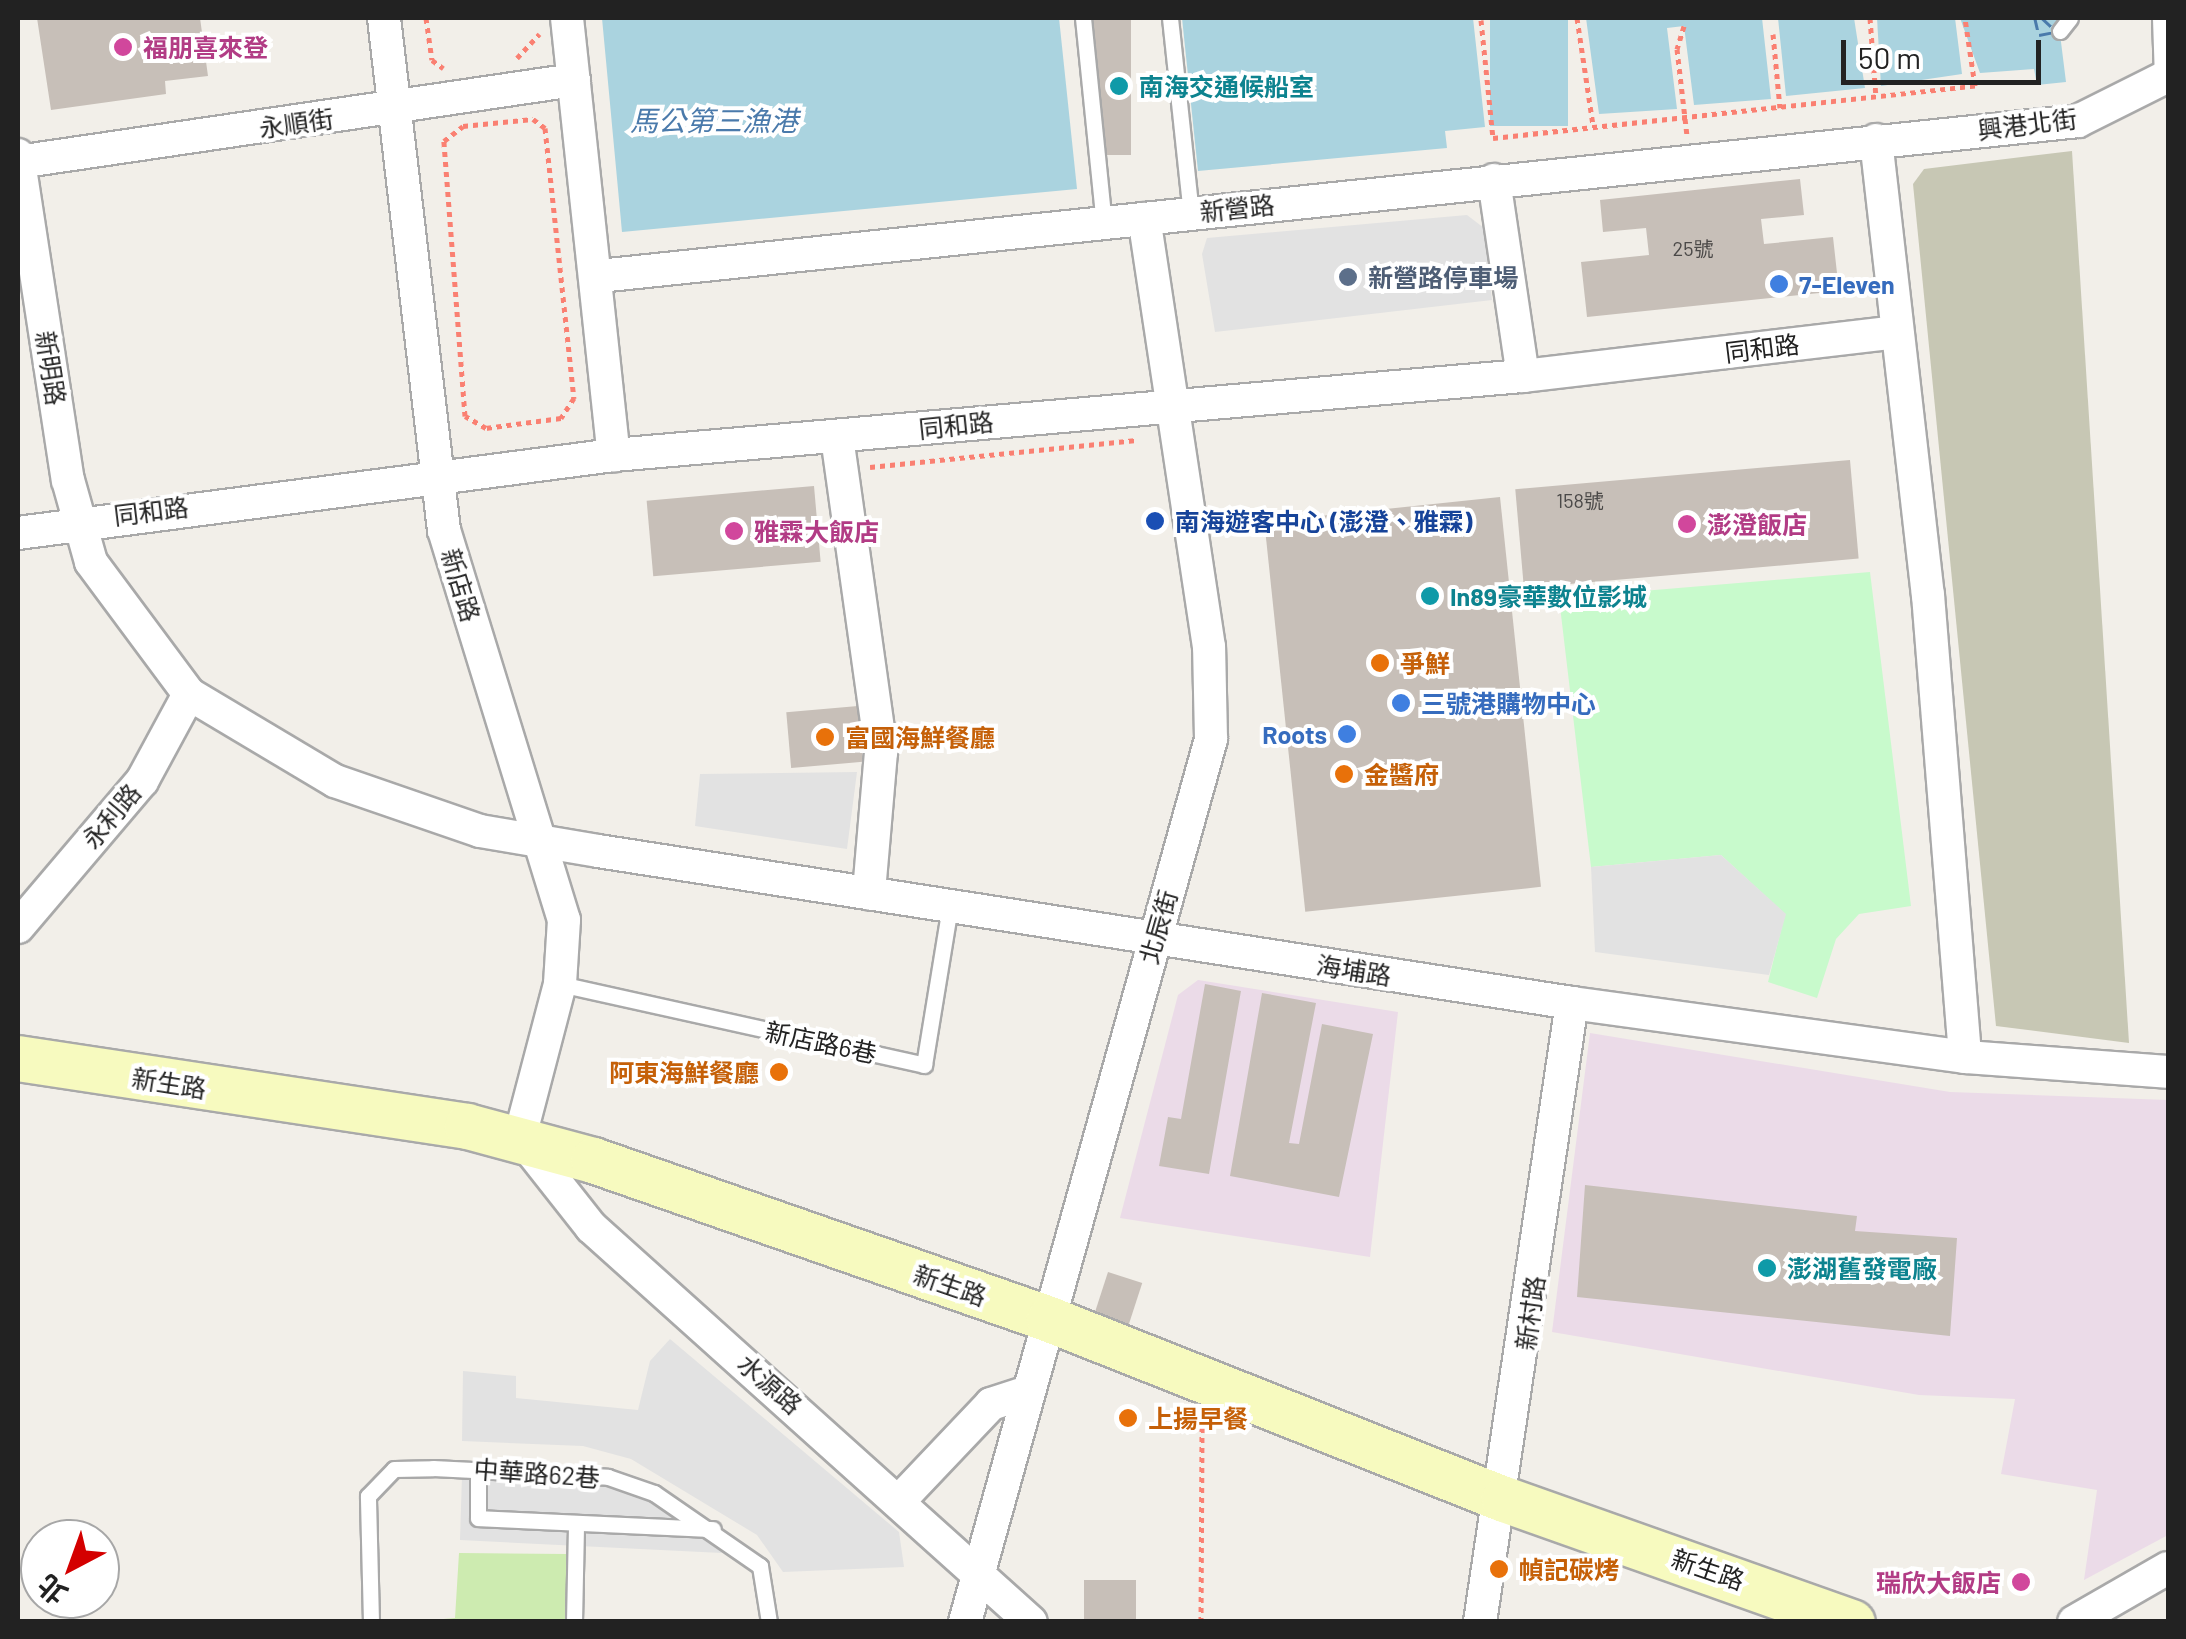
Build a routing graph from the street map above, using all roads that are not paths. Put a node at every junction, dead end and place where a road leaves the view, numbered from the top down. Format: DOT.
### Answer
graph roads {
  1 [pos="384,18"];
  2 [pos="567,18"];
  3 [pos="1083,18"];
  4 [pos="1170,18"];
  5 [pos="2160,18"];
  6 [pos="2165,77"];
  7 [pos="574,80"];
  8 [pos="393,110"];
  9 [pos="1876,140"];
  10 [pos="18,159"];
  11 [pos="1494,180"];
  12 [pos="1190,213"];
  13 [pos="1144,218"];
  14 [pos="1104,223"];
  15 [pos="599,276"];
  16 [pos="1896,332"];
  17 [pos="1523,376"];
  18 [pos="1175,404"];
  19 [pos="838,437"];
  20 [pos="614,455"];
  21 [pos="433,475"];
  22 [pos="78,521"];
  23 [pos="18,533"];
  24 [pos="189,694"];
  25 [pos="544,841"];
  26 [pos="869,893"];
  27 [pos="950,906"];
  28 [pos="18,927"];
  29 [pos="1154,939"];
  30 [pos="560,984"];
  31 [pos="1572,1003"];
  32 [pos="1965,1057"];
  33 [pos="18,1058"];
  34 [pos="2168,1072"];
  35 [pos="520,1137"];
  36 [pos="1049,1319"];
  37 [pos="1027,1392"];
  38 [pos="478,1468"];
  39 [pos="900,1499"];
  40 [pos="1504,1499"];
  41 [pos="576,1524"];
  42 [pos="717,1529"];
  43 [pos="976,1567"];
  44 [pos="2168,1568"];
  45 [pos="370,1622"];
  46 [pos="574,1622"];
  47 [pos="769,1622"];
  48 [pos="965,1622"];
  49 [pos="1031,1622"];
  50 [pos="1480,1622"];
  51 [pos="1852,1622"];
  52 [pos="2074,1622"];
  1 -- 8 [label="street, 新店路"];
  2 -- 7 [label="street"];
  3 -- 14 [label="lane"];
  4 -- 12 [label="lane"];
  5 -- 6 [label="lane"];
  6 -- 9 [label="street, 興港北街"];
  7 -- 8 [label="street, 永順街"];
  7 -- 15 [label="street"];
  8 -- 10 [label="street, 永順街"];
  8 -- 21 [label="street, 新店路"];
  9 -- 11 [label="street, 新營路"];
  9 -- 16 [label="street"];
  10 -- 22 [label="street, 新明路"];
  11 -- 12 [label="street, 新營路"];
  11 -- 17 [label="street"];
  12 -- 13 [label="street, 新營路"];
  13 -- 14 [label="street, 新營路"];
  13 -- 18 [label="street, 北辰街"];
  14 -- 15 [label="street, 新營路"];
  15 -- 20 [label="street"];
  16 -- 17 [label="street, 同和路"];
  16 -- 32 [label="street"];
  17 -- 18 [label="street, 同和路"];
  18 -- 19 [label="street, 同和路"];
  18 -- 29 [label="street, 北辰街"];
  19 -- 20 [label="street, 同和路"];
  19 -- 26 [label="street"];
  20 -- 21 [label="street, 同和路"];
  21 -- 22 [label="street, 同和路"];
  21 -- 25 [label="street, 新店路"];
  22 -- 23 [label="street, 同和路"];
  22 -- 24 [label="street, 新明路"];
  24 -- 25 [label="street, 海埔路"];
  24 -- 28 [label="street, 永利路"];
  25 -- 26 [label="street, 海埔路"];
  25 -- 30 [label="street, 新店路"];
  26 -- 27 [label="street, 海埔路"];
  27 -- 29 [label="street, 海埔路"];
  27 -- 30 [label="lane, 新店路6巷"];
  29 -- 31 [label="street, 海埔路"];
  29 -- 36 [label="street, 北辰街"];
  30 -- 35 [label="street, 新店路"];
  31 -- 32 [label="street, 海埔路"];
  31 -- 40 [label="street, 新村路"];
  32 -- 34 [label="street, 海埔路"];
  33 -- 35 [label="main road, 新生路"];
  35 -- 36 [label="main road, 新生路"];
  35 -- 39 [label="street, 水源路"];
  36 -- 37 [label="street, 北辰街"];
  36 -- 40 [label="main road, 新生路"];
  37 -- 39 [label="street"];
  37 -- 43 [label="street, 北辰街"];
  38 -- 41 [label="lane"];
  38 -- 42 [label="lane, 中華路62巷"];
  38 -- 45 [label="lane, 中華路62巷"];
  39 -- 43 [label="street, 水源路"];
  40 -- 50 [label="street, 新村路"];
  40 -- 51 [label="main road, 新生路"];
  41 -- 42 [label="lane"];
  41 -- 46 [label="lane"];
  42 -- 47 [label="lane, 中華路62巷"];
  43 -- 48 [label="street, 北辰街"];
  43 -- 49 [label="street, 水源路"];
  44 -- 52 [label="street"];
}
